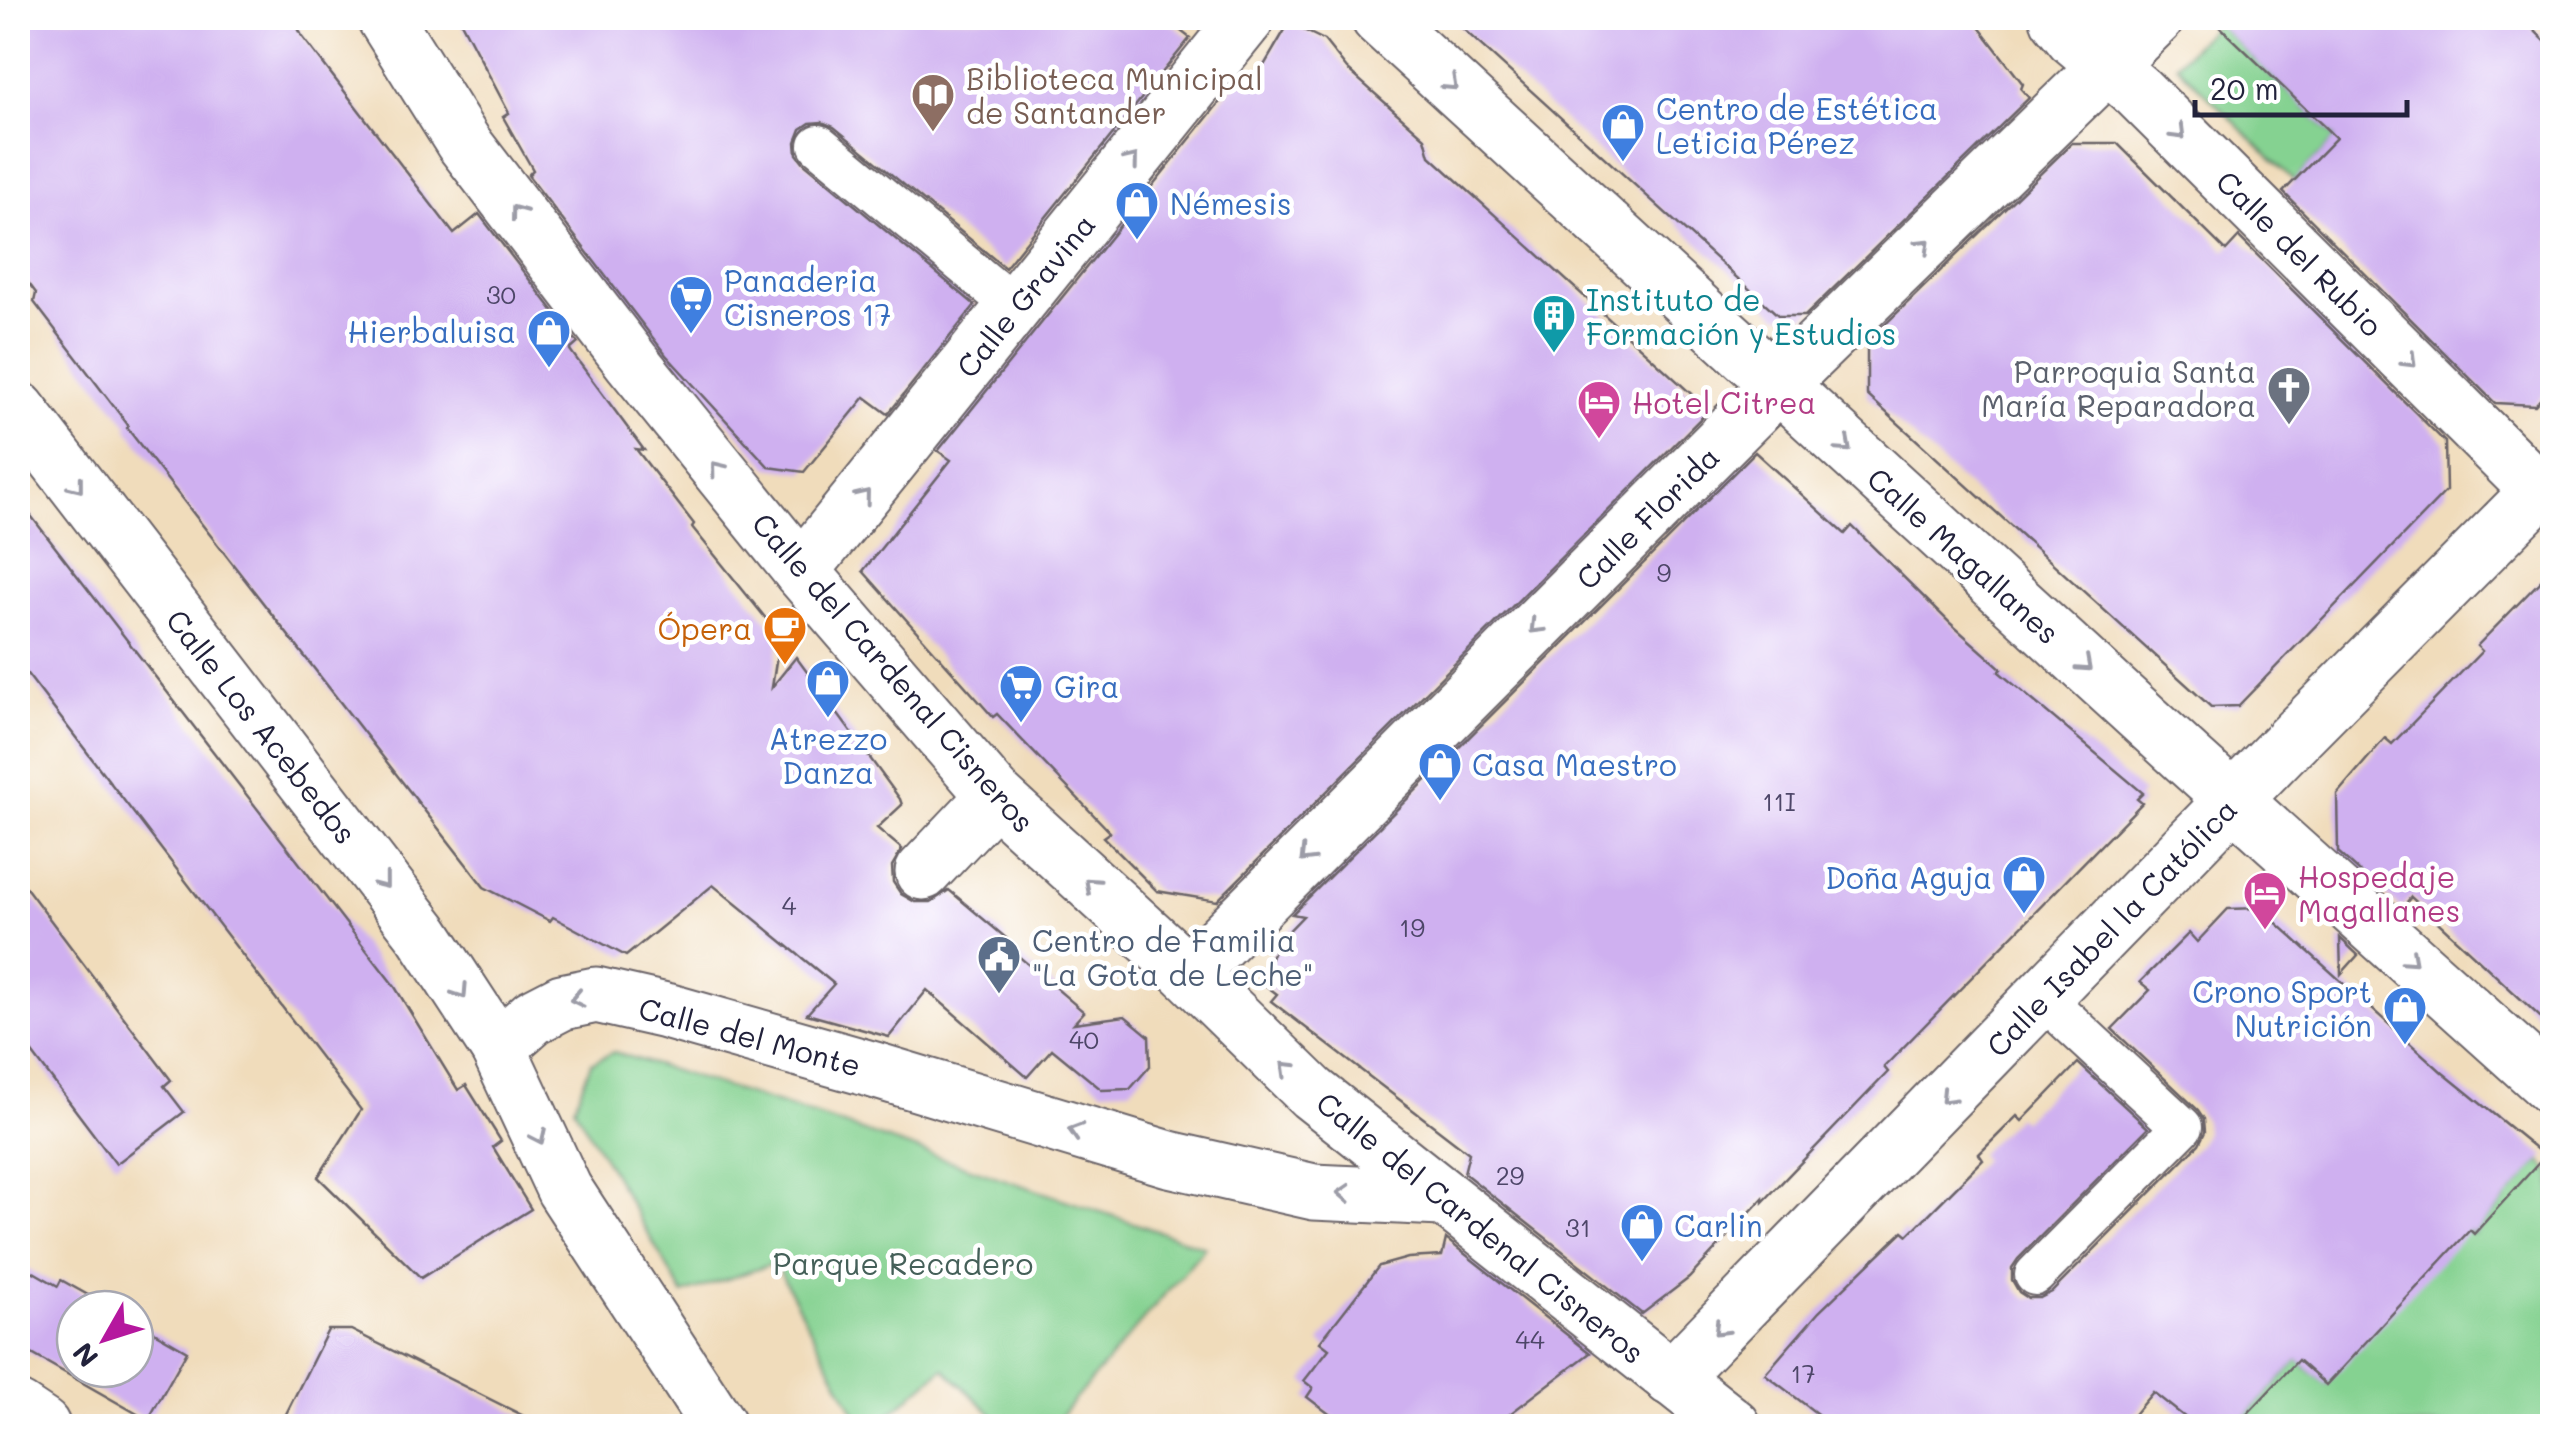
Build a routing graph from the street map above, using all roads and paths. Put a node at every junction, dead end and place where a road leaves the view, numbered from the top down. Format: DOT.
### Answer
graph roads {
  1 [pos="385,18"];
  2 [pos="1247,18"];
  3 [pos="1380,18"];
  4 [pos="2058,18"];
  5 [pos="2156,18"];
  6 [pos="2108,65"];
  7 [pos="820,145"];
  8 [pos="1015,307"];
  9 [pos="1778,385"];
  10 [pos="18,409"];
  11 [pos="2546,485"];
  12 [pos="801,570"];
  13 [pos="995,796"];
  14 [pos="2234,801"];
  15 [pos="923,872"];
  16 [pos="1189,973"];
  17 [pos="2043,998"];
  18 [pos="498,1048"];
  19 [pos="2552,1086"];
  20 [pos="1442,1198"];
  21 [pos="2035,1275"];
  22 [pos="1671,1378"];
  23 [pos="18,1410"];
  24 [pos="42,1426"];
  25 [pos="718,1426"];
  26 [pos="1732,1426"];
  12 -- 1 [label="street, Calle del Cardenal Cisneros, one-way"];
  8 -- 2 [label="street, Calle Gravina, one-way"];
  3 -- 9 [label="street, Calle Magallanes, one-way"];
  4 -- 6 [label="street, Calle del Rubio"];
  5 -- 6 [label="street, Calle Florida"];
  9 -- 6 [label="street, Calle Florida, one-way"];
  6 -- 11 [label="street, Calle del Rubio, one-way"];
  7 -- 8 [label="lane"];
  12 -- 8 [label="street, Calle Gravina, one-way"];
  9 -- 14 [label="street, Calle Magallanes, one-way"];
  9 -- 16 [label="street, Calle Florida, one-way"];
  10 -- 18 [label="street, Calle Los Acebedos, one-way"];
  11 -- 14 [label="street, Calle Isabel la Católica"];
  12 -- 13 [label="street, Calle del Cardenal Cisneros"];
  13 -- 15 [label="street"];
  16 -- 13 [label="street, Calle del Cardenal Cisneros, one-way"];
  14 -- 17 [label="street, Calle Isabel la Católica"];
  14 -- 19 [label="street, Calle Magallanes, one-way"];
  20 -- 16 [label="street, Calle del Cardenal Cisneros, one-way"];
  17 -- 21 [label="lane"];
  17 -- 22 [label="street, Calle Isabel la Católica, one-way"];
  20 -- 18 [label="street, Calle del Monte, one-way"];
  18 -- 25 [label="street, one-way"];
  20 -- 22 [label="street, Calle del Cardenal Cisneros"];
  22 -- 26 [label="street, Calle del Cardenal Cisneros"];
  23 -- 24 [label="street"];
}
